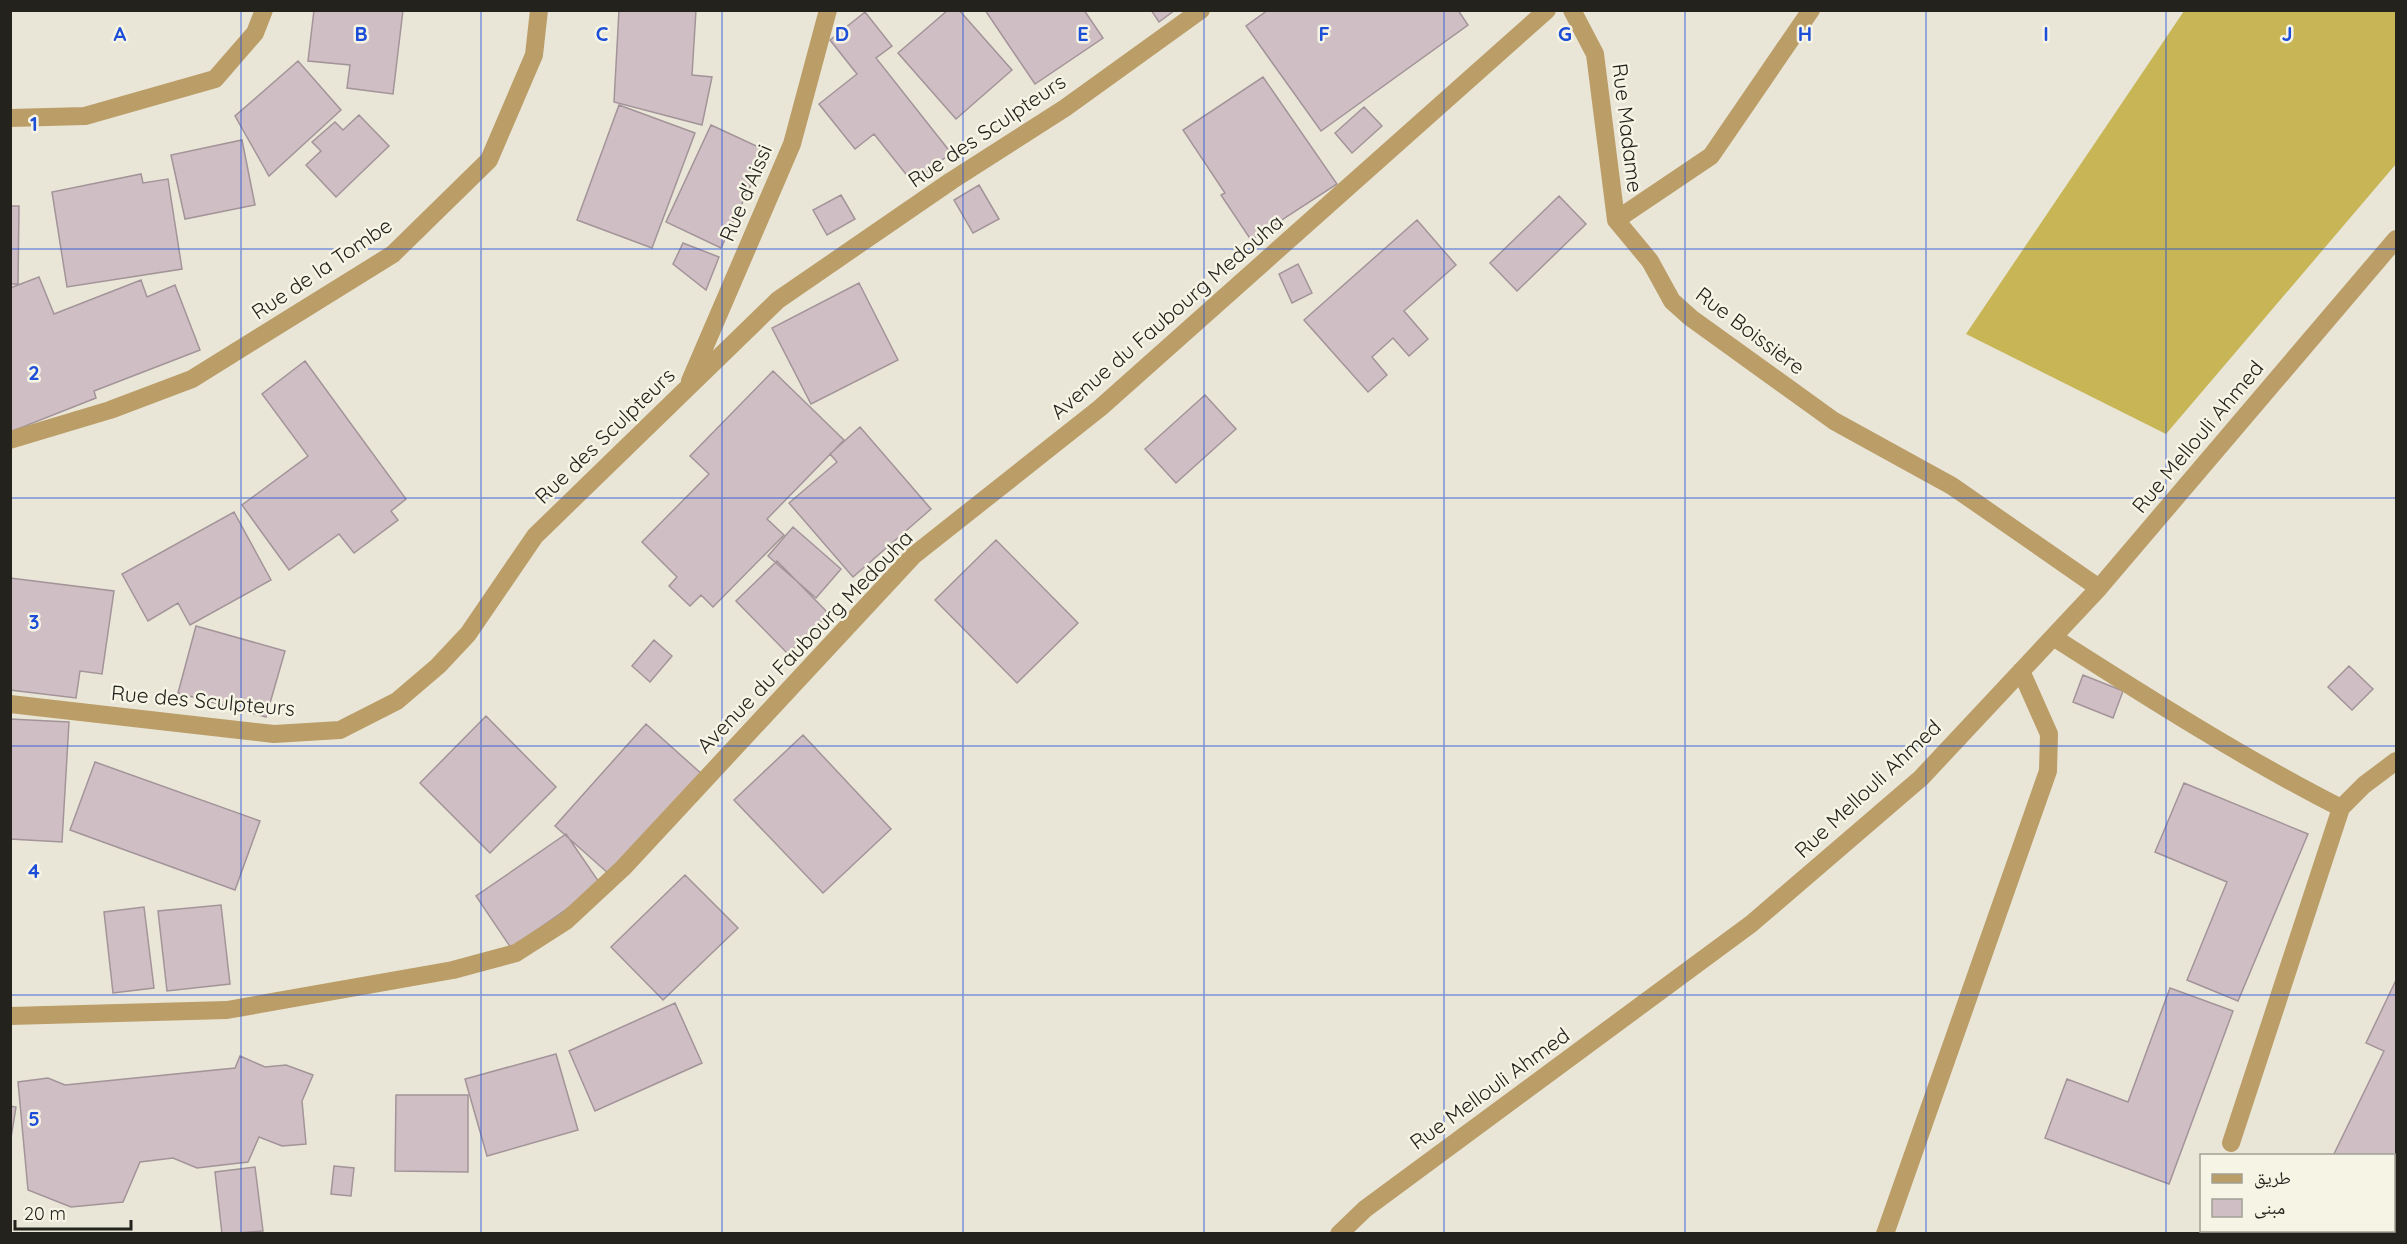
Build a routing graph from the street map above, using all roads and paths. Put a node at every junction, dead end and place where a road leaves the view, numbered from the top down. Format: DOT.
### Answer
graph roads {
  1 [pos="264,10"];
  2 [pos="539,10"];
  3 [pos="828,10"];
  4 [pos="1201,10"];
  5 [pos="1547,10"];
  6 [pos="1572,10"];
  7 [pos="1811,10"];
  8 [pos="10,118"];
  9 [pos="1616,220"];
  10 [pos="2397,238"];
  11 [pos="687,388"];
  12 [pos="10,440"];
  13 [pos="2099,588"];
  14 [pos="2053,637"];
  15 [pos="2021,671"];
  16 [pos="10,704"];
  17 [pos="2397,761"];
  18 [pos="2341,808"];
  19 [pos="10,1016"];
  20 [pos="2231,1143"];
  21 [pos="1339,1233"];
  22 [pos="1885,1233"];
  1 -- 8 [label="street"];
  2 -- 12 [label="street, Rue de la Tombe"];
  3 -- 11 [label="street, Rue d'Aissi"];
  4 -- 11 [label="street, Rue des Sculpteurs"];
  5 -- 19 [label="street, Avenue du Faubourg Medouha"];
  6 -- 9 [label="street, Rue Madame"];
  7 -- 9 [label="street"];
  9 -- 13 [label="street, Rue Boissière"];
  10 -- 13 [label="street, Rue Mellouli Ahmed"];
  11 -- 16 [label="street, Rue des Sculpteurs"];
  13 -- 14 [label="street, Rue Mellouli Ahmed"];
  14 -- 15 [label="street, Rue Mellouli Ahmed"];
  14 -- 18 [label="street"];
  15 -- 21 [label="street, Rue Mellouli Ahmed"];
  15 -- 22 [label="street"];
  17 -- 18 [label="street"];
  18 -- 20 [label="street"];
}
